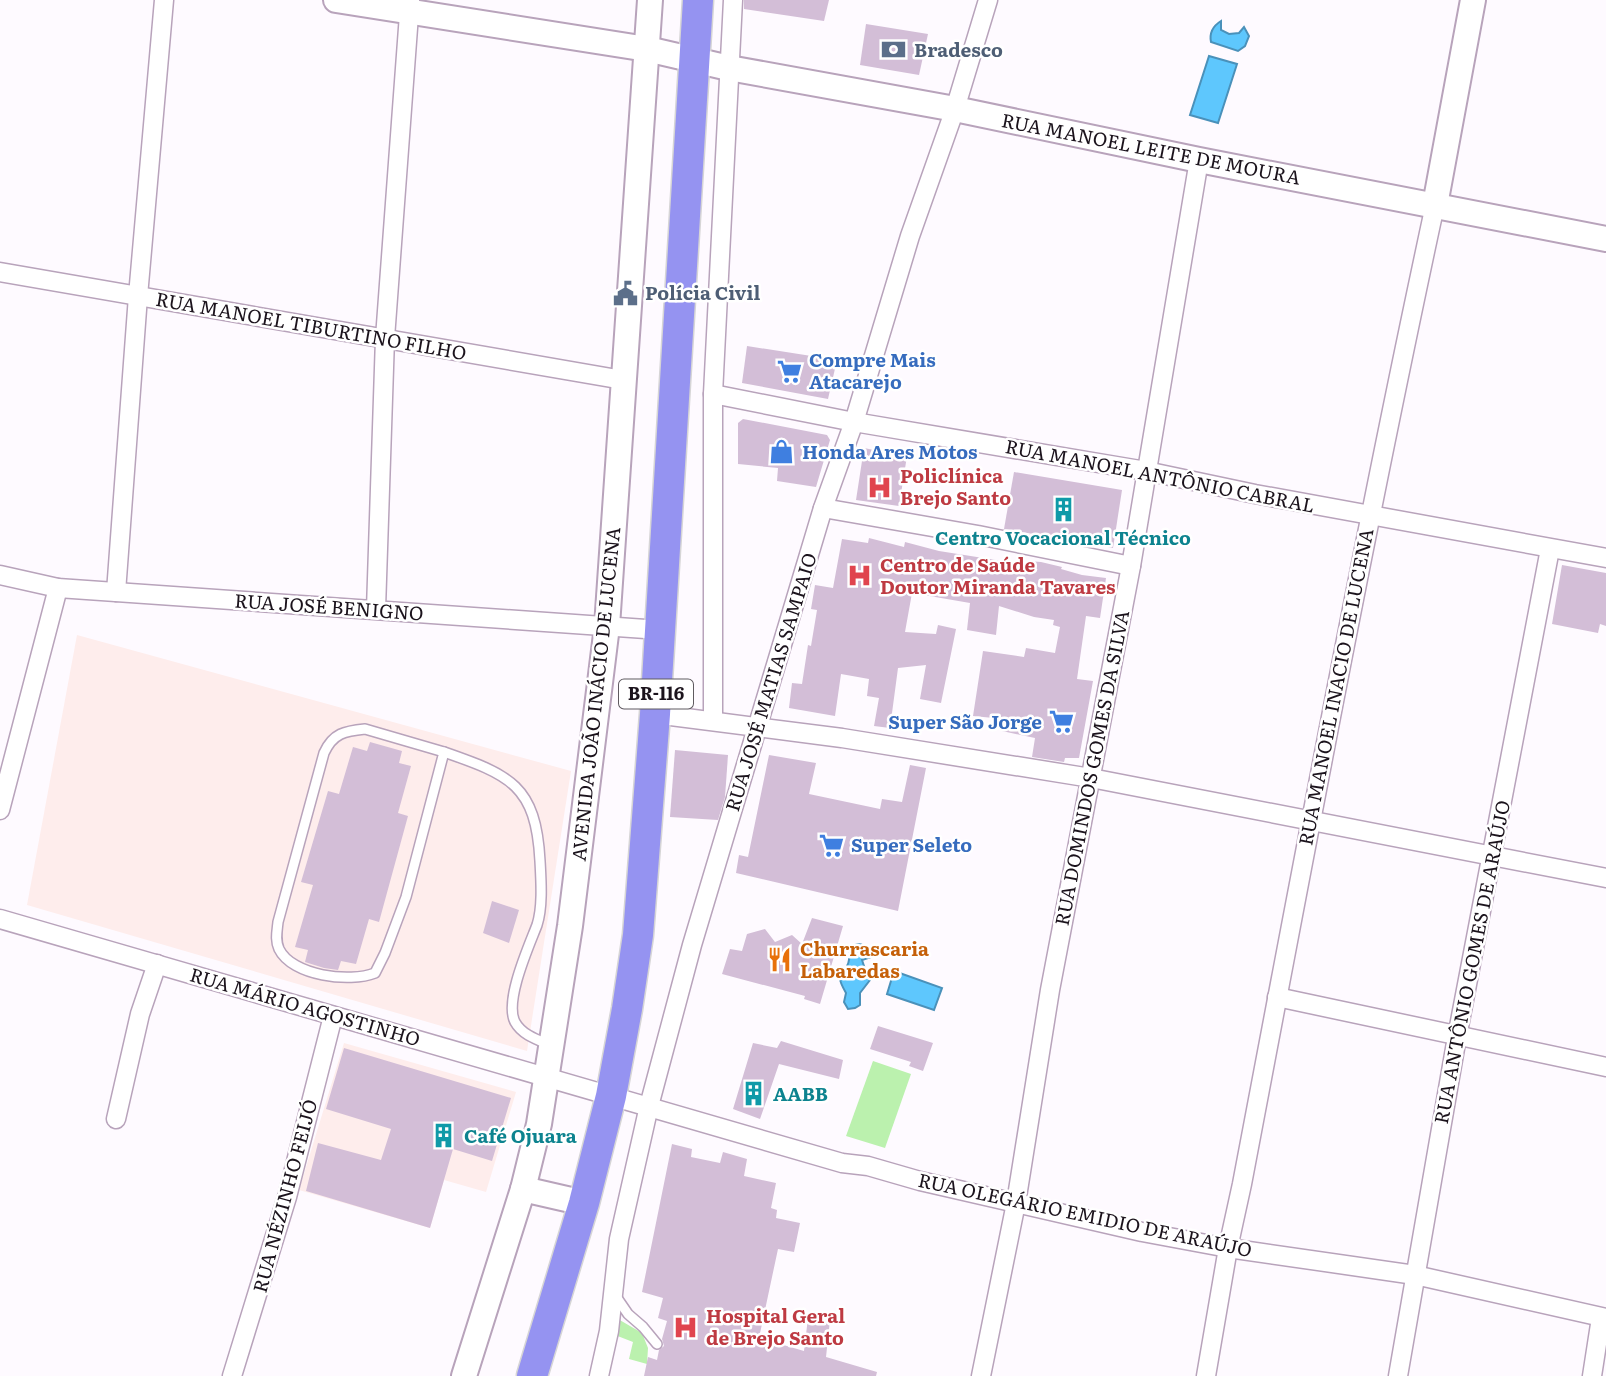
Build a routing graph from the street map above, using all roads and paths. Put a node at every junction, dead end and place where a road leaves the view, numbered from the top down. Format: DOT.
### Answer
graph roads {
  1 [pos="164,0"];
  2 [pos="336,0"];
  3 [pos="650,0"];
  4 [pos="698,0"];
  5 [pos="733,0"];
  6 [pos="988,0"];
  7 [pos="1473,0"];
  8 [pos="410,5"];
  9 [pos="647,49"];
  10 [pos="695,61"];
  11 [pos="729,68"];
  12 [pos="955,109"];
  13 [pos="1199,160"];
  14 [pos="1434,205"];
  15 [pos="1606,239"];
  16 [pos="0,272"];
  17 [pos="138,296"];
  18 [pos="386,338"];
  19 [pos="623,380"];
  20 [pos="713,394"];
  21 [pos="854,422"];
  22 [pos="1146,471"];
  23 [pos="823,508"];
  24 [pos="1370,515"];
  25 [pos="1550,549"];
  26 [pos="1606,558"];
  27 [pos="1131,566"];
  28 [pos="0,575"];
  29 [pos="58,588"];
  30 [pos="116,592"];
  31 [pos="376,609"];
  32 [pos="607,626"];
  33 [pos="660,630"];
  34 [pos="655,714"];
  35 [pos="713,720"];
  36 [pos="756,726"];
  37 [pos="444,752"];
  38 [pos="1091,778"];
  39 [pos="0,810"];
  40 [pos="1310,821"];
  41 [pos="1492,855"];
  42 [pos="1606,878"];
  43 [pos="0,919"];
  44 [pos="157,964"];
  45 [pos="1277,997"];
  46 [pos="333,1016"];
  47 [pos="1457,1037"];
  48 [pos="552,1046"];
  49 [pos="1606,1067"];
  50 [pos="548,1078"];
  51 [pos="611,1096"];
  52 [pos="649,1106"];
  53 [pos="116,1119"];
  54 [pos="523,1189"];
  55 [pos="584,1203"];
  56 [pos="1016,1203"];
  57 [pos="1228,1248"];
  58 [pos="1415,1275"];
  59 [pos="613,1292"];
  60 [pos="1604,1318"];
  61 [pos="657,1343"];
  62 [pos="232,1376"];
  63 [pos="464,1376"];
  64 [pos="533,1376"];
  65 [pos="599,1376"];
  66 [pos="981,1376"];
  67 [pos="1206,1376"];
  68 [pos="1398,1376"];
  69 [pos="1592,1376"];
  1 -- 17 [label="street"];
  2 -- 8 [label="street, RUA MANOEL LEITE DE MOURA"];
  3 -- 9 [label="street, AVENIDA JOÃO INÁCIO DE LUCENA"];
  4 -- 10 [label="highway, BR-116"];
  5 -- 11 [label="street"];
  6 -- 12 [label="street, RUA JOSÉ MATIAS SAMPAIO"];
  7 -- 14 [label="street, RUA MANOEL INACIO DE LUCENA"];
  8 -- 9 [label="street, RUA MANOEL LEITE DE MOURA"];
  8 -- 18 [label="street"];
  9 -- 10 [label="street, RUA MANOEL LEITE DE MOURA"];
  9 -- 19 [label="street, AVENIDA JOÃO INÁCIO DE LUCENA"];
  10 -- 11 [label="street, RUA MANOEL LEITE DE MOURA"];
  10 -- 33 [label="highway, BR-116"];
  11 -- 12 [label="street, RUA MANOEL LEITE DE MOURA"];
  11 -- 20 [label="street"];
  12 -- 13 [label="street, RUA MANOEL LEITE DE MOURA"];
  12 -- 21 [label="street, RUA JOSÉ MATIAS SAMPAIO"];
  13 -- 14 [label="street, RUA MANOEL LEITE DE MOURA"];
  13 -- 22 [label="street, RUA DOMINDOS GOMES DA SILVA"];
  14 -- 15 [label="street, RUA MANOEL LEITE DE MOURA"];
  14 -- 24 [label="street, RUA MANOEL INACIO DE LUCENA"];
  16 -- 17 [label="street, RUA MANOEL TIBURTINO FILHO"];
  17 -- 18 [label="street, RUA MANOEL TIBURTINO FILHO"];
  17 -- 30 [label="street"];
  18 -- 19 [label="street, RUA MANOEL TIBURTINO FILHO"];
  18 -- 31 [label="street"];
  19 -- 32 [label="street, AVENIDA JOÃO INÁCIO DE LUCENA"];
  20 -- 21 [label="street, RUA MANOEL ANTÔNIO CABRAL"];
  20 -- 35 [label="street"];
  21 -- 22 [label="street, RUA MANOEL ANTÔNIO CABRAL"];
  21 -- 23 [label="street, RUA JOSÉ MATIAS SAMPAIO"];
  22 -- 24 [label="street, RUA MANOEL ANTÔNIO CABRAL"];
  22 -- 27 [label="street, RUA DOMINDOS GOMES DA SILVA"];
  23 -- 27 [label="street"];
  23 -- 36 [label="street, RUA JOSÉ MATIAS SAMPAIO"];
  24 -- 25 [label="street, RUA MANOEL ANTÔNIO CABRAL"];
  24 -- 40 [label="street, RUA MANOEL INACIO DE LUCENA"];
  25 -- 26 [label="street, RUA MANOEL ANTÔNIO CABRAL"];
  25 -- 41 [label="street, RUA ANTÔNIO GOMES DE ARAÚJO"];
  27 -- 38 [label="street, RUA DOMINDOS GOMES DA SILVA"];
  28 -- 29 [label="street, RUA JOSÉ BENIGNO"];
  29 -- 30 [label="street, RUA JOSÉ BENIGNO"];
  29 -- 39 [label="street"];
  30 -- 31 [label="street, RUA JOSÉ BENIGNO"];
  31 -- 32 [label="street, RUA JOSÉ BENIGNO"];
  32 -- 33 [label="street, RUA JOSÉ BENIGNO"];
  32 -- 48 [label="street, AVENIDA JOÃO INÁCIO DE LUCENA"];
  33 -- 34 [label="highway, BR-116"];
  34 -- 35 [label="street"];
  34 -- 51 [label="highway, BR-116"];
  35 -- 36 [label="street"];
  36 -- 38 [label="street"];
  36 -- 52 [label="street, RUA JOSÉ MATIAS SAMPAIO"];
  37 -- 37 [label="lane"];
  37 -- 48 [label="lane"];
  38 -- 40 [label="street"];
  38 -- 56 [label="street, RUA DOMINDOS GOMES DA SILVA"];
  40 -- 41 [label="street"];
  40 -- 45 [label="street, RUA MANOEL INACIO DE LUCENA"];
  41 -- 42 [label="street"];
  41 -- 47 [label="street, RUA ANTÔNIO GOMES DE ARAÚJO"];
  43 -- 44 [label="street, RUA MÁRIO AGOSTINHO"];
  44 -- 46 [label="street, RUA MÁRIO AGOSTINHO"];
  44 -- 53 [label="street"];
  45 -- 47 [label="street"];
  45 -- 57 [label="street, RUA MANOEL INACIO DE LUCENA"];
  46 -- 50 [label="street, RUA MÁRIO AGOSTINHO"];
  46 -- 62 [label="street, RUA NÉZINHO FEIJÓ"];
  47 -- 49 [label="street"];
  47 -- 58 [label="street, RUA ANTÔNIO GOMES DE ARAÚJO"];
  48 -- 50 [label="street, AVENIDA JOÃO INÁCIO DE LUCENA"];
  50 -- 51 [label="street, RUA MÁRIO AGOSTINHO"];
  50 -- 54 [label="street, AVENIDA JOÃO INÁCIO DE LUCENA"];
  51 -- 52 [label="street, RUA OLEGÁRIO EMIDIO DE ARAÚJO"];
  51 -- 55 [label="highway, BR-116"];
  52 -- 56 [label="street, RUA OLEGÁRIO EMIDIO DE ARAÚJO"];
  52 -- 59 [label="street, RUA JOSÉ MATIAS SAMPAIO"];
  54 -- 55 [label="street"];
  54 -- 63 [label="street, AVENIDA JOÃO INÁCIO DE LUCENA"];
  55 -- 64 [label="highway, BR-116"];
  56 -- 57 [label="street, RUA OLEGÁRIO EMIDIO DE ARAÚJO"];
  56 -- 66 [label="street, RUA DOMINDOS GOMES DA SILVA"];
  57 -- 58 [label="street, RUA OLEGÁRIO EMIDIO DE ARAÚJO"];
  57 -- 67 [label="street, RUA MANOEL INACIO DE LUCENA"];
  58 -- 60 [label="street, RUA OLEGÁRIO EMIDIO DE ARAÚJO"];
  58 -- 68 [label="street, RUA ANTÔNIO GOMES DE ARAÚJO"];
  59 -- 61 [label="lane"];
  59 -- 65 [label="street, RUA JOSÉ MATIAS SAMPAIO"];
  60 -- 69 [label="street"];
}
